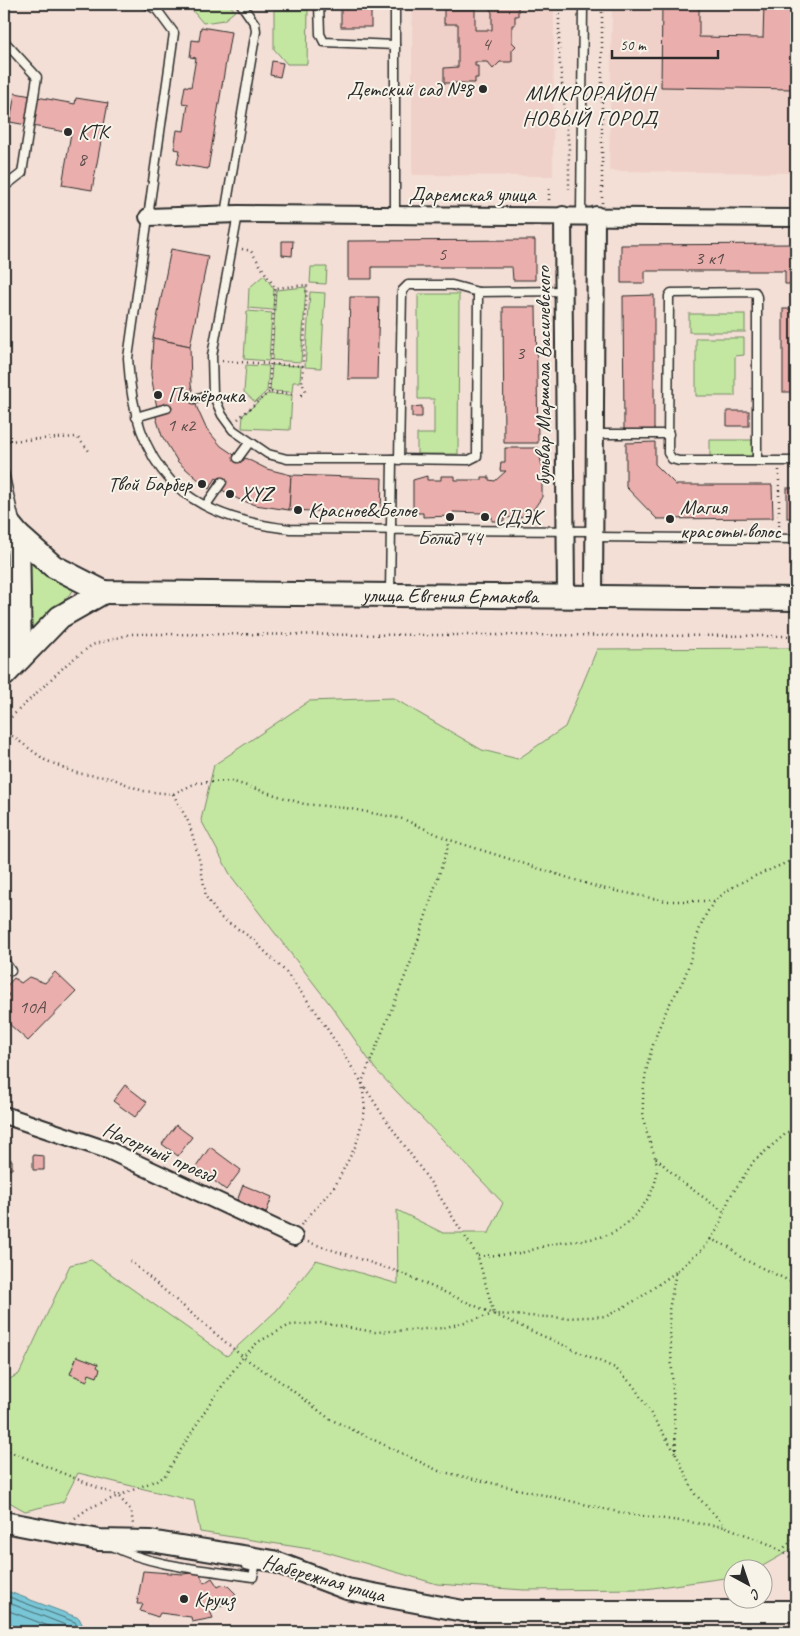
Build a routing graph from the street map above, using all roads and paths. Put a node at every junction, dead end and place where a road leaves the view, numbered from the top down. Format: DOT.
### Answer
graph roads {
  1 [pos="10,4"];
  2 [pos="147,4"];
  3 [pos="240,4"];
  4 [pos="320,4"];
  5 [pos="395,4"];
  6 [pos="559,4"];
  7 [pos="583,4"];
  8 [pos="602,4"];
  9 [pos="4,25"];
  10 [pos="4,40"];
  11 [pos="395,45"];
  12 [pos="4,187"];
  13 [pos="549,189"];
  14 [pos="568,190"];
  15 [pos="556,212"];
  16 [pos="593,212"];
  17 [pos="232,214"];
  18 [pos="395,215"];
  19 [pos="148,217"];
  20 [pos="796,218"];
  21 [pos="232,247"];
  22 [pos="275,288"];
  23 [pos="564,291"];
  24 [pos="478,292"];
  25 [pos="212,360"];
  26 [pos="270,364"];
  27 [pos="303,366"];
  28 [pos="306,390"];
  29 [pos="268,392"];
  30 [pos="213,394"];
  31 [pos="302,396"];
  32 [pos="194,399"];
  33 [pos="167,408"];
  34 [pos="136,417"];
  35 [pos="230,426"];
  36 [pos="595,434"];
  37 [pos="669,434"];
  38 [pos="4,441"];
  39 [pos="249,442"];
  40 [pos="90,452"];
  41 [pos="238,458"];
  42 [pos="395,460"];
  43 [pos="757,461"];
  44 [pos="778,461"];
  45 [pos="796,461"];
  46 [pos="4,473"];
  47 [pos="222,482"];
  48 [pos="206,505"];
  49 [pos="11,526"];
  50 [pos="391,530"];
  51 [pos="565,531"];
  52 [pos="594,534"];
  53 [pos="779,539"];
  54 [pos="796,539"];
  55 [pos="104,592"];
  56 [pos="390,595"];
  57 [pos="566,597"];
  58 [pos="594,597"];
  59 [pos="796,599"];
  60 [pos="796,636"];
  61 [pos="20,658"];
  62 [pos="4,676"];
  63 [pos="4,724"];
  64 [pos="4,730"];
  65 [pos="173,794"];
  66 [pos="450,840"];
  67 [pos="796,858"];
  68 [pos="716,901"];
  69 [pos="4,961"];
  70 [pos="11,971"];
  71 [pos="362,1082"];
  72 [pos="4,1115"];
  73 [pos="796,1126"];
  74 [pos="655,1156"];
  75 [pos="724,1212"];
  76 [pos="294,1237"];
  77 [pos="710,1239"];
  78 [pos="478,1256"];
  79 [pos="130,1261"];
  80 [pos="676,1272"];
  81 [pos="796,1284"];
  82 [pos="494,1314"];
  83 [pos="243,1357"];
  84 [pos="796,1402"];
  85 [pos="796,1410"];
  86 [pos="4,1449"];
  87 [pos="676,1454"];
  88 [pos="118,1496"];
  89 [pos="74,1519"];
  90 [pos="4,1522"];
  91 [pos="726,1527"];
  92 [pos="796,1536"];
  93 [pos="135,1540"];
  94 [pos="107,1544"];
  95 [pos="781,1552"];
  96 [pos="796,1566"];
  97 [pos="796,1611"];
  1 -- 9 [label="path"];
  2 -- 19 [label="lane"];
  3 -- 17 [label="lane"];
  4 -- 11 [label="lane"];
  5 -- 11 [label="lane"];
  6 -- 14 [label="path"];
  7 -- 16 [label="lane"];
  8 -- 16 [label="path"];
  10 -- 12 [label="lane"];
  11 -- 18 [label="lane"];
  13 -- 15 [label="path"];
  15 -- 16 [label="street, Даремская улица"];
  15 -- 18 [label="street, Даремская улица"];
  15 -- 23 [label="street, бульвар Маршала Василевского"];
  16 -- 20 [label="street, Даремская улица"];
  16 -- 36 [label="street"];
  17 -- 18 [label="street, Даремская улица"];
  17 -- 19 [label="street, Даремская улица"];
  17 -- 21 [label="lane"];
  19 -- 34 [label="lane"];
  21 -- 22 [label="path"];
  21 -- 25 [label="lane"];
  22 -- 26 [label="path"];
  22 -- 27 [label="path"];
  23 -- 24 [label="lane"];
  23 -- 51 [label="street, бульвар Маршала Василевского"];
  24 -- 42 [label="lane"];
  24 -- 42 [label="lane"];
  25 -- 26 [label="path"];
  25 -- 30 [label="lane"];
  26 -- 27 [label="path"];
  26 -- 29 [label="path"];
  27 -- 28 [label="path"];
  29 -- 31 [label="path"];
  29 -- 35 [label="path"];
  30 -- 32 [label="lane"];
  30 -- 35 [label="lane"];
  33 -- 34 [label="lane"];
  34 -- 48 [label="lane"];
  35 -- 39 [label="lane"];
  36 -- 37 [label="lane"];
  36 -- 52 [label="street"];
  37 -- 43 [label="lane"];
  37 -- 43 [label="lane"];
  38 -- 40 [label="path"];
  39 -- 41 [label="lane"];
  39 -- 42 [label="lane"];
  42 -- 50 [label="lane"];
  43 -- 44 [label="lane"];
  44 -- 45 [label="lane"];
  44 -- 53 [label="path"];
  46 -- 49 [label="lane"];
  47 -- 48 [label="lane"];
  48 -- 50 [label="lane"];
  49 -- 55 [label="main road, улица Евгения Ермакова"];
  49 -- 61 [label="main road"];
  50 -- 51 [label="lane"];
  50 -- 56 [label="lane"];
  51 -- 52 [label="lane"];
  51 -- 57 [label="street, бульвар Маршала Василевского"];
  52 -- 53 [label="lane"];
  52 -- 58 [label="street"];
  53 -- 54 [label="lane"];
  55 -- 56 [label="main road, улица Евгения Ермакова"];
  55 -- 61 [label="main road"];
  56 -- 57 [label="main road, улица Евгения Ермакова"];
  57 -- 58 [label="main road, улица Евгения Ермакова"];
  58 -- 59 [label="main road, улица Евгения Ермакова"];
  60 -- 63 [label="path"];
  61 -- 62 [label="main road"];
  64 -- 65 [label="path"];
  65 -- 66 [label="path"];
  65 -- 71 [label="path"];
  66 -- 68 [label="path"];
  66 -- 71 [label="path"];
  67 -- 68 [label="path"];
  68 -- 74 [label="path"];
  69 -- 70 [label="lane"];
  71 -- 76 [label="path"];
  71 -- 78 [label="path"];
  72 -- 76 [label="street, Нагорный проезд"];
  73 -- 75 [label="path"];
  74 -- 75 [label="path"];
  74 -- 78 [label="path"];
  75 -- 77 [label="path"];
  76 -- 82 [label="path"];
  77 -- 80 [label="path"];
  77 -- 81 [label="path"];
  78 -- 82 [label="path"];
  79 -- 83 [label="path"];
  80 -- 82 [label="path"];
  80 -- 87 [label="path"];
  82 -- 83 [label="path"];
  82 -- 87 [label="path"];
  83 -- 88 [label="path"];
  83 -- 91 [label="path"];
  84 -- 85 [label="path"];
  86 -- 88 [label="path"];
  87 -- 91 [label="path"];
  88 -- 89 [label="path"];
  88 -- 93 [label="path"];
  90 -- 94 [label="street, Набережная улица"];
  91 -- 95 [label="path"];
  92 -- 95 [label="path"];
  93 -- 94 [label="street, Набережная улица"];
  93 -- 97 [label="street, Набережная улица"];
  94 -- 94 [label="lane"];
  95 -- 96 [label="path"];
}
